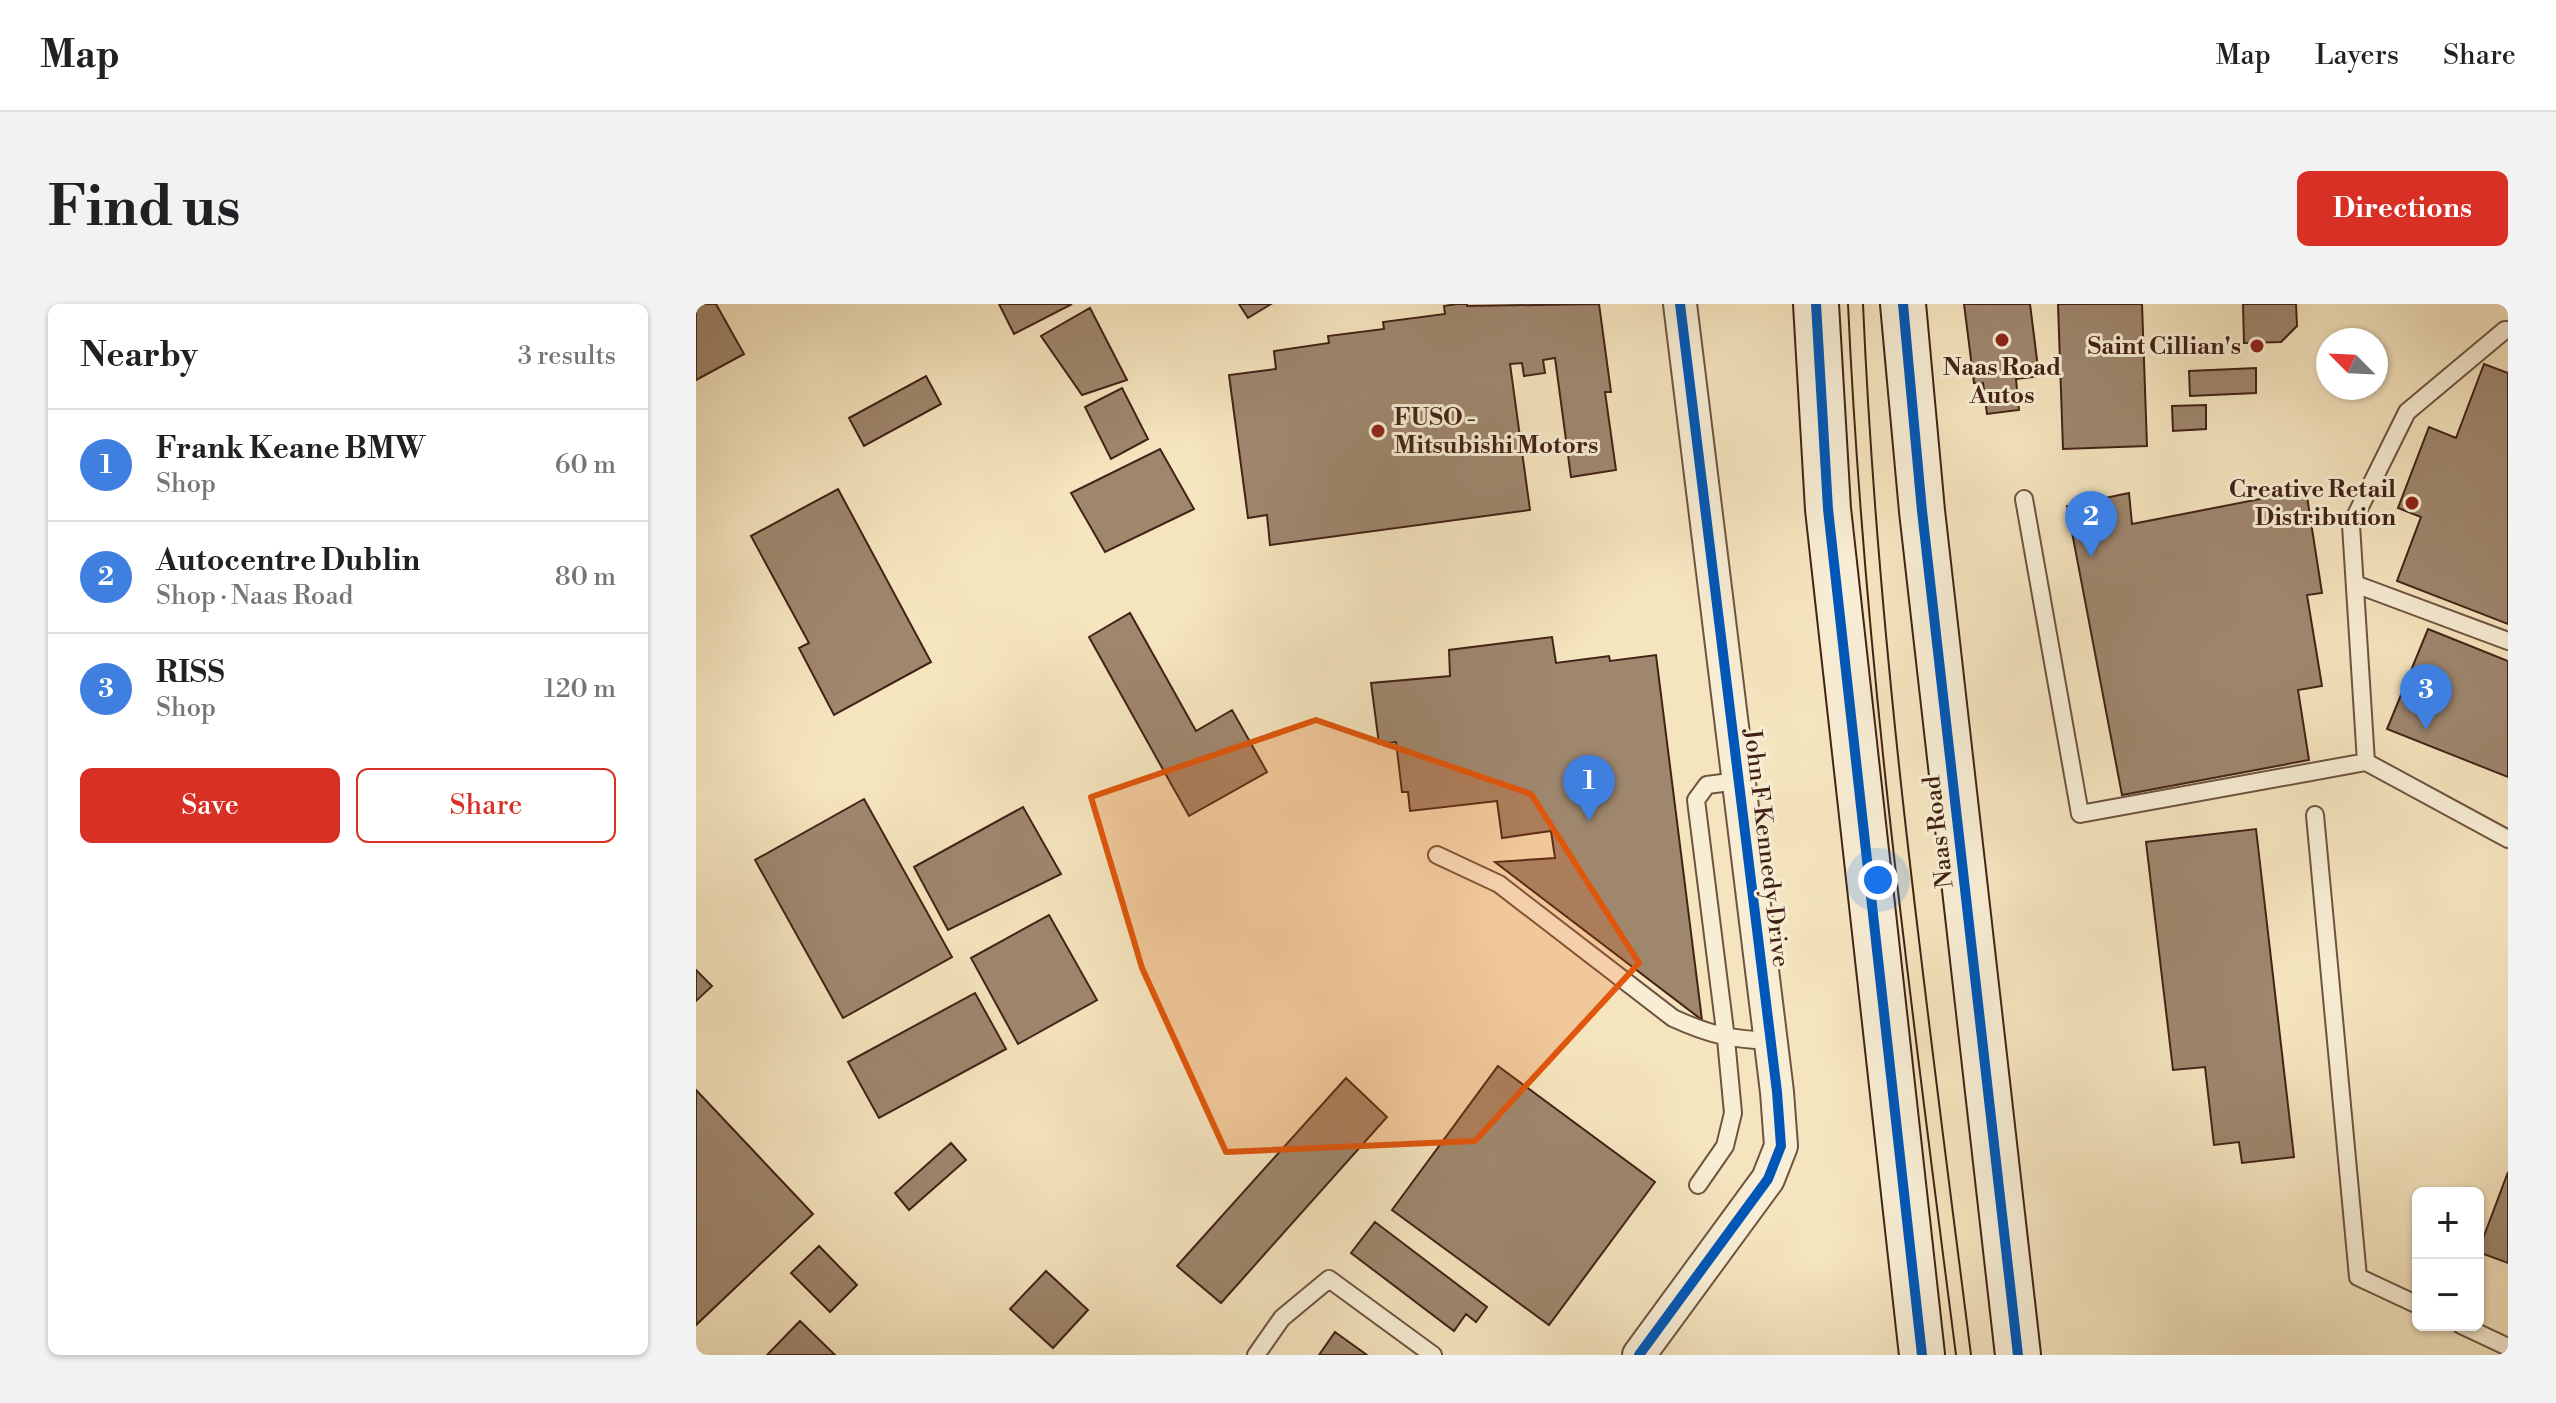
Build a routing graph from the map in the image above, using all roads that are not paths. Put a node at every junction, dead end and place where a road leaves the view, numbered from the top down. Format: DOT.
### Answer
graph roads {
  1 [pos="1680,304"];
  2 [pos="1816,304"];
  3 [pos="1903,304"];
  4 [pos="2508,330"];
  5 [pos="2024,499"];
  6 [pos="2355,584"];
  7 [pos="2508,641"];
  8 [pos="2366,762"];
  9 [pos="1738,781"];
  10 [pos="2315,815"];
  11 [pos="2508,839"];
  12 [pos="1437,855"];
  13 [pos="1726,1039"];
  14 [pos="1770,1041"];
  15 [pos="1698,1185"];
  16 [pos="2412,1302"];
  17 [pos="2474,1331"];
  18 [pos="2508,1347"];
  19 [pos="1256,1355"];
  20 [pos="1433,1355"];
  21 [pos="1639,1355"];
  22 [pos="1922,1355"];
  23 [pos="2018,1355"];
  1 -- 9 [label="street, John F Kennedy Drive"];
  2 -- 22 [label="main road"];
  3 -- 23 [label="main road, Naas Road"];
  4 -- 6 [label="lane"];
  5 -- 8 [label="lane"];
  6 -- 7 [label="lane"];
  6 -- 8 [label="lane"];
  8 -- 11 [label="lane"];
  9 -- 13 [label="lane"];
  9 -- 14 [label="street, John F Kennedy Drive"];
  10 -- 16 [label="lane"];
  12 -- 13 [label="lane"];
  13 -- 14 [label="lane"];
  13 -- 15 [label="lane"];
  14 -- 21 [label="street, John F Kennedy Drive"];
  17 -- 18 [label="lane"];
  19 -- 20 [label="lane"];
}
